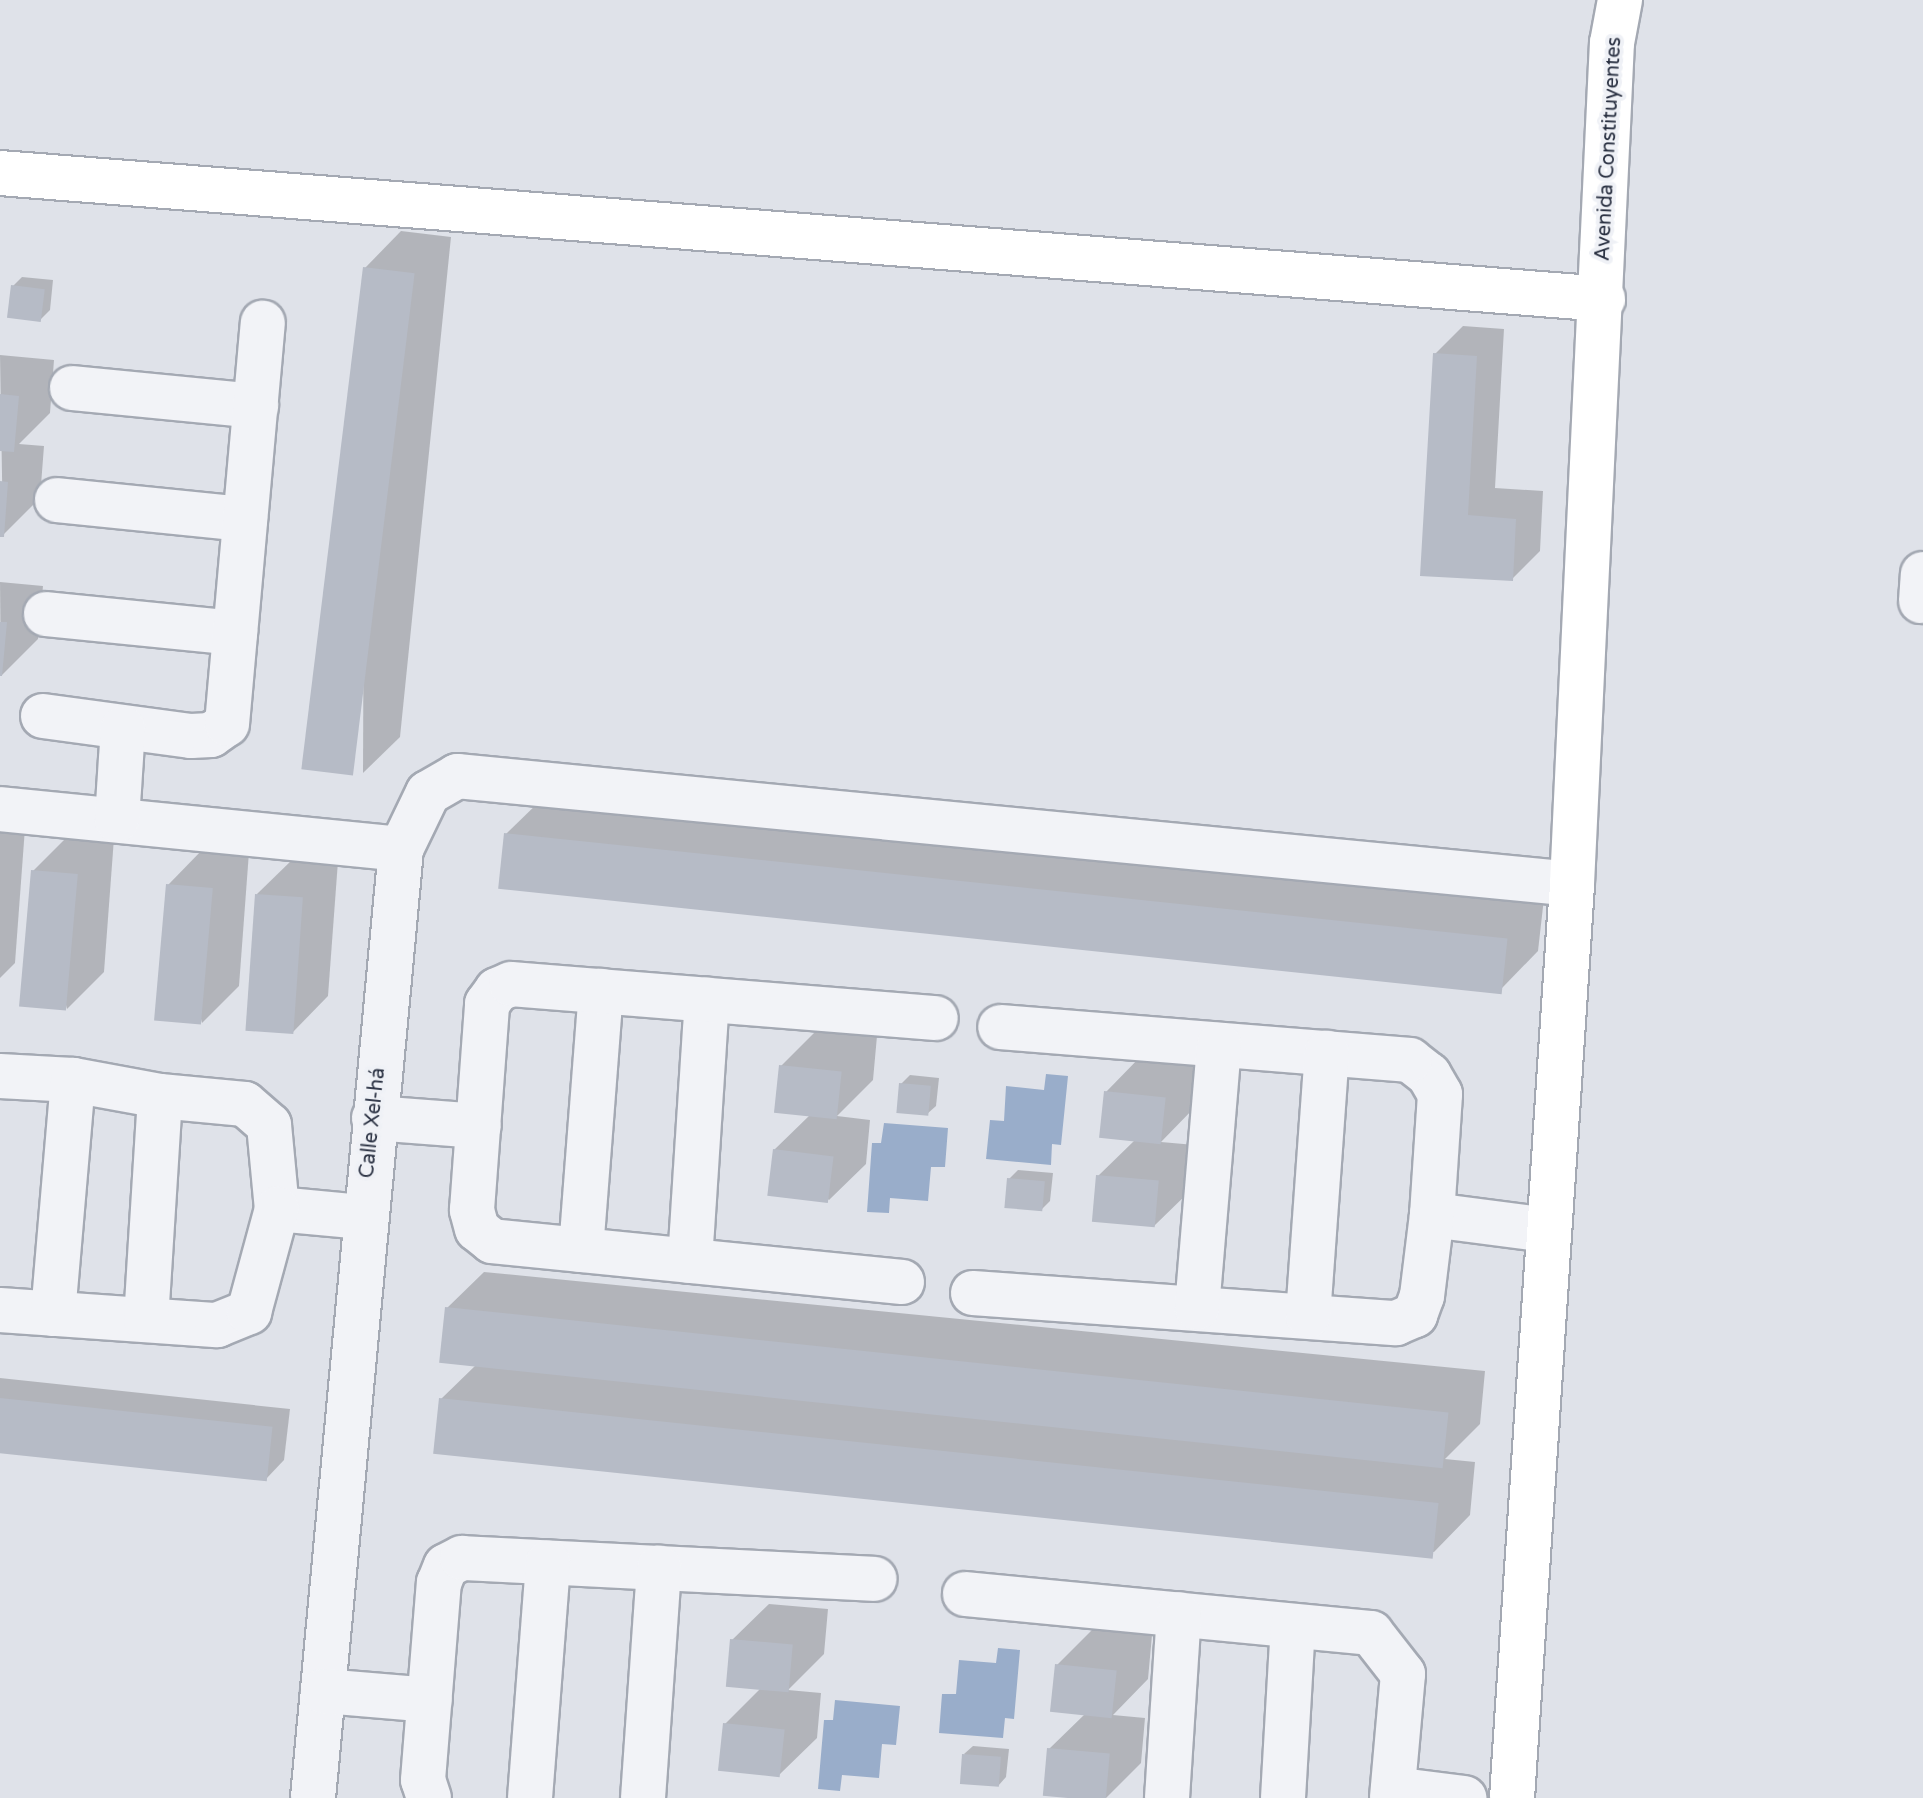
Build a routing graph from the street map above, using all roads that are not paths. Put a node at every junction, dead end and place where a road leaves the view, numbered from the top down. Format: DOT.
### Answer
graph roads {
  1 [pos="1620,0"];
  2 [pos="0,173"];
  3 [pos="1603,299"];
  4 [pos="263,323"];
  5 [pos="72,388"];
  6 [pos="256,406"];
  7 [pos="57,500"];
  8 [pos="245,519"];
  9 [pos="46,614"];
  10 [pos="235,633"];
  11 [pos="43,716"];
  12 [pos="123,728"];
  13 [pos="0,809"];
  14 [pos="117,820"];
  15 [pos="401,849"];
  16 [pos="1572,884"];
  17 [pos="601,991"];
  18 [pos="707,1000"];
  19 [pos="936,1018"];
  20 [pos="1000,1027"];
  21 [pos="1219,1045"];
  22 [pos="1327,1053"];
  23 [pos="0,1076"];
  24 [pos="73,1080"];
  25 [pos="160,1096"];
  26 [pos="374,1118"];
  27 [pos="479,1126"];
  28 [pos="277,1209"];
  29 [pos="1432,1215"];
  30 [pos="364,1217"];
  31 [pos="1548,1230"];
  32 [pos="581,1250"];
  33 [pos="690,1261"];
  34 [pos="902,1282"];
  35 [pos="973,1293"];
  36 [pos="1197,1308"];
  37 [pos="0,1310"];
  38 [pos="53,1314"];
  39 [pos="1308,1316"];
  40 [pos="146,1320"];
  41 [pos="548,1563"];
  42 [pos="659,1568"];
  43 [pos="874,1579"];
  44 [pos="965,1594"];
  45 [pos="1179,1614"];
  46 [pos="1293,1626"];
  47 [pos="323,1691"];
  48 [pos="430,1700"];
  49 [pos="1393,1794"];
  50 [pos="313,1798"];
  51 [pos="429,1798"];
  52 [pos="530,1798"];
  53 [pos="643,1798"];
  54 [pos="1167,1798"];
  55 [pos="1283,1798"];
  56 [pos="1464,1798"];
  57 [pos="1512,1798"];
  1 -- 3 [label="main road, Avenida Constituyentes"];
  2 -- 3 [label="main road"];
  3 -- 16 [label="main road, Avenida Constituyentes"];
  4 -- 6 [label="street"];
  5 -- 6 [label="street"];
  6 -- 8 [label="street"];
  7 -- 8 [label="street"];
  8 -- 10 [label="street"];
  9 -- 10 [label="street"];
  10 -- 12 [label="street"];
  11 -- 12 [label="street"];
  12 -- 14 [label="street"];
  13 -- 14 [label="street"];
  14 -- 15 [label="street"];
  15 -- 16 [label="street"];
  15 -- 26 [label="street, Calle Xel-há"];
  16 -- 31 [label="main road, Avenida Constituyentes"];
  17 -- 18 [label="street"];
  17 -- 27 [label="street"];
  17 -- 32 [label="street"];
  18 -- 19 [label="street"];
  18 -- 33 [label="street"];
  20 -- 21 [label="street"];
  21 -- 22 [label="street"];
  21 -- 36 [label="street"];
  22 -- 29 [label="street"];
  22 -- 39 [label="street"];
  23 -- 24 [label="street"];
  24 -- 25 [label="street"];
  24 -- 38 [label="street"];
  25 -- 28 [label="street"];
  25 -- 40 [label="street"];
  26 -- 27 [label="street"];
  26 -- 30 [label="street, Calle Xel-há"];
  27 -- 32 [label="street"];
  28 -- 30 [label="street"];
  28 -- 40 [label="street"];
  29 -- 31 [label="street"];
  29 -- 39 [label="street"];
  30 -- 47 [label="street, Calle Xel-há"];
  31 -- 57 [label="main road, Avenida Constituyentes"];
  32 -- 33 [label="street"];
  33 -- 34 [label="street"];
  35 -- 36 [label="street"];
  36 -- 39 [label="street"];
  37 -- 38 [label="street"];
  38 -- 40 [label="street"];
  41 -- 42 [label="street"];
  41 -- 48 [label="street"];
  41 -- 52 [label="street"];
  42 -- 43 [label="street"];
  42 -- 53 [label="street"];
  44 -- 45 [label="street"];
  45 -- 46 [label="street"];
  45 -- 54 [label="street"];
  46 -- 49 [label="street"];
  46 -- 55 [label="street"];
  47 -- 48 [label="street"];
  47 -- 50 [label="street, Calle Xel-há"];
  48 -- 51 [label="street"];
  49 -- 56 [label="street"];
}
